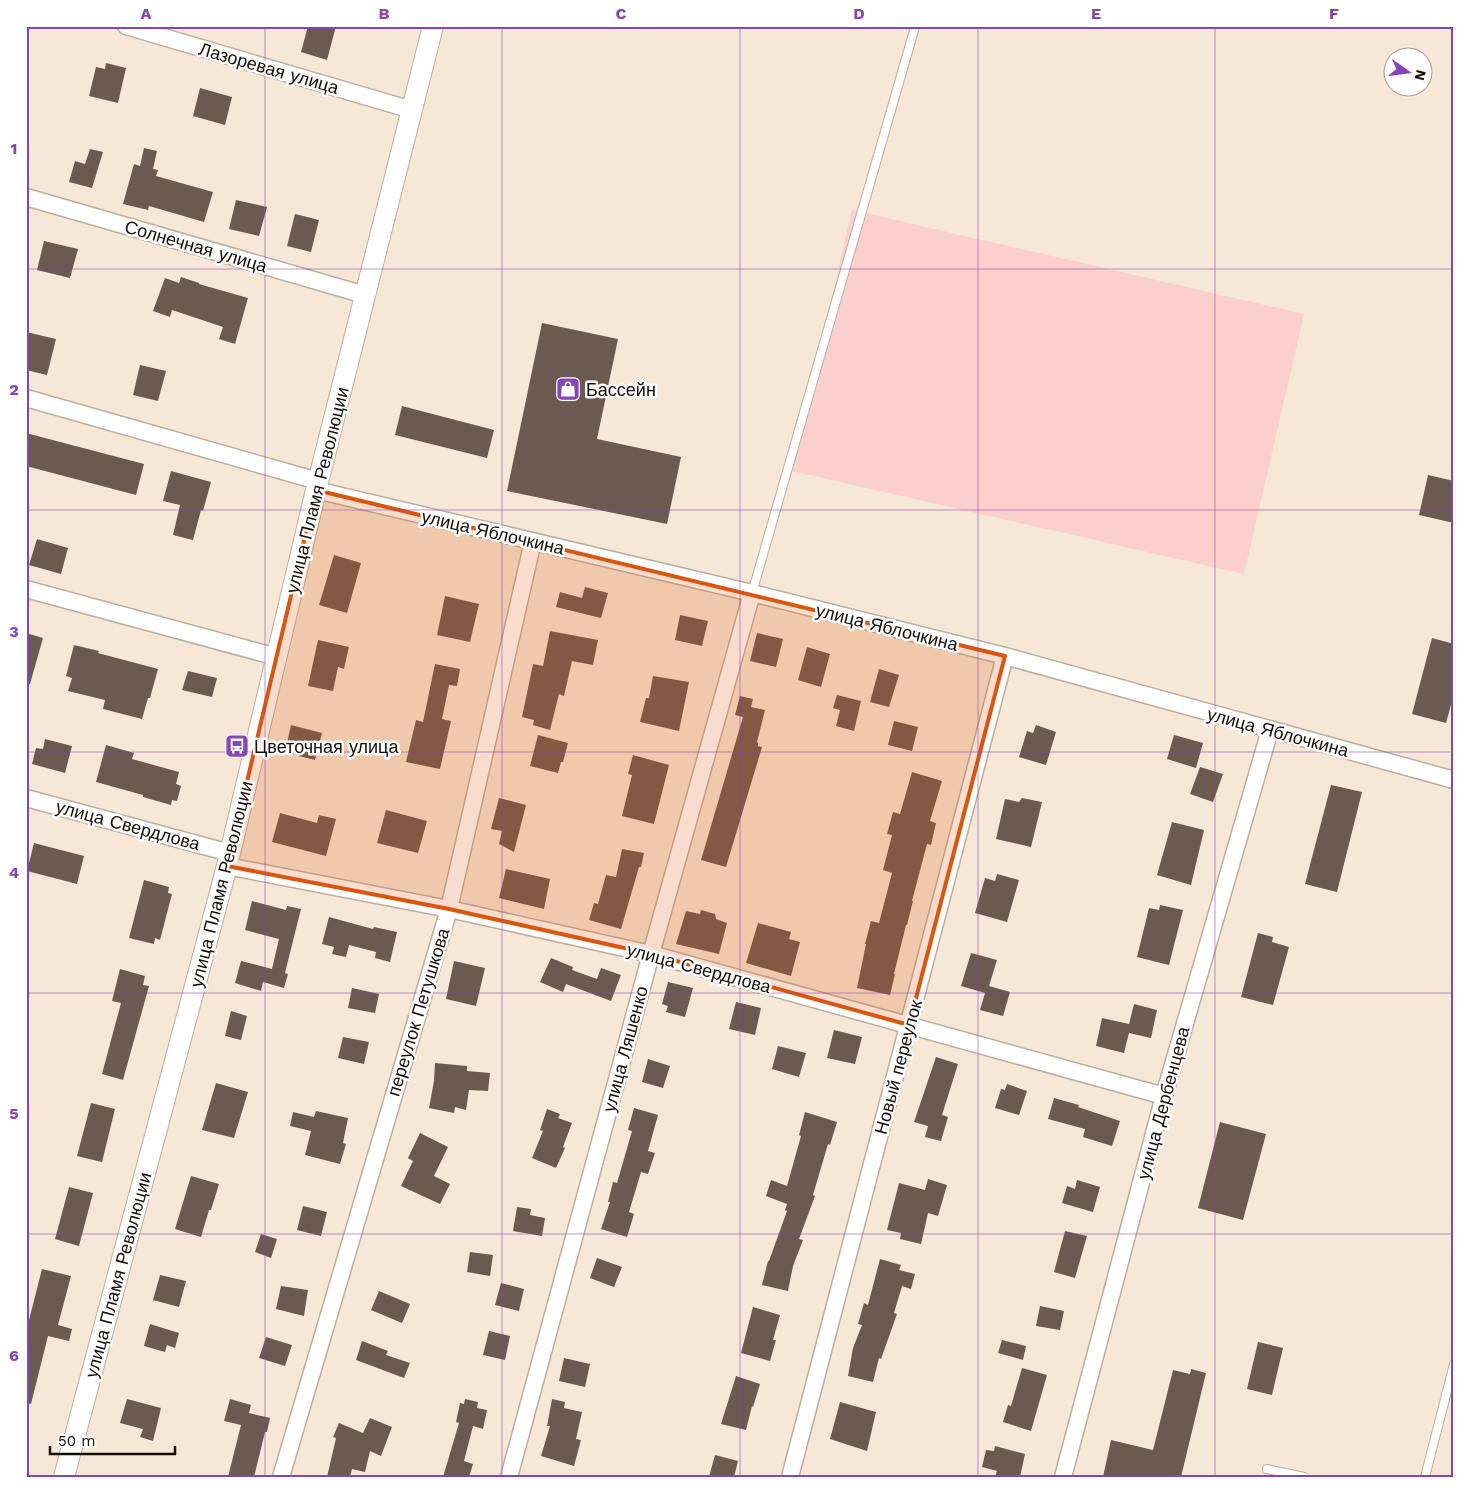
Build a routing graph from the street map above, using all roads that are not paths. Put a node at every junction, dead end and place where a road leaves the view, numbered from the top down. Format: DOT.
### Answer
graph roads {
  1 [pos="126,26"];
  2 [pos="433,26"];
  3 [pos="915,27"];
  4 [pos="412,110"];
  5 [pos="26,197"];
  6 [pos="366,294"];
  7 [pos="26,398"];
  8 [pos="317,486"];
  9 [pos="532,541"];
  10 [pos="26,589"];
  11 [pos="752,593"];
  12 [pos="1005,656"];
  13 [pos="277,657"];
  14 [pos="1270,730"];
  15 [pos="1454,780"];
  16 [pos="26,798"];
  17 [pos="228,859"];
  18 [pos="449,909"];
  19 [pos="651,954"];
  20 [pos="909,1025"];
  21 [pos="1164,1096"];
  22 [pos="1454,1364"];
  23 [pos="1452,1383"];
  24 [pos="1267,1469"];
  25 [pos="64,1477"];
  26 [pos="281,1477"];
  27 [pos="509,1477"];
  28 [pos="790,1477"];
  29 [pos="1063,1477"];
  30 [pos="1304,1477"];
  31 [pos="1426,1477"];
  1 -- 4 [label="street, Лазоревая улица"];
  2 -- 4 [label="street, улица Пламя Революции"];
  3 -- 11 [label="lane"];
  4 -- 6 [label="street, улица Пламя Революции"];
  5 -- 6 [label="street, Солнечная улица"];
  6 -- 8 [label="street, улица Пламя Революции"];
  7 -- 8 [label="street, улица Яблочкина"];
  8 -- 9 [label="street, улица Яблочкина"];
  8 -- 13 [label="street, улица Пламя Революции"];
  9 -- 11 [label="street, улица Яблочкина"];
  9 -- 18 [label="street, переулок Петушкова"];
  10 -- 13 [label="street"];
  11 -- 12 [label="street, улица Яблочкина"];
  11 -- 19 [label="street, улица Ляшенко"];
  12 -- 14 [label="street, улица Яблочкина"];
  12 -- 20 [label="street, Новый переулок"];
  13 -- 17 [label="street, улица Пламя Революции"];
  14 -- 15 [label="street, улица Яблочкина"];
  14 -- 21 [label="street, улица Дербенцева"];
  16 -- 17 [label="street, улица Свердлова"];
  17 -- 18 [label="street, улица Свердлова"];
  17 -- 25 [label="street, улица Пламя Революции"];
  18 -- 19 [label="street, улица Свердлова"];
  18 -- 26 [label="street, переулок Петушкова"];
  19 -- 20 [label="street, улица Свердлова"];
  19 -- 27 [label="street, улица Ляшенко"];
  20 -- 21 [label="street, улица Свердлова"];
  20 -- 28 [label="street, Новый переулок"];
  21 -- 29 [label="street, улица Дербенцева"];
  22 -- 23 [label="lane"];
  23 -- 31 [label="lane"];
  24 -- 30 [label="lane"];
}
